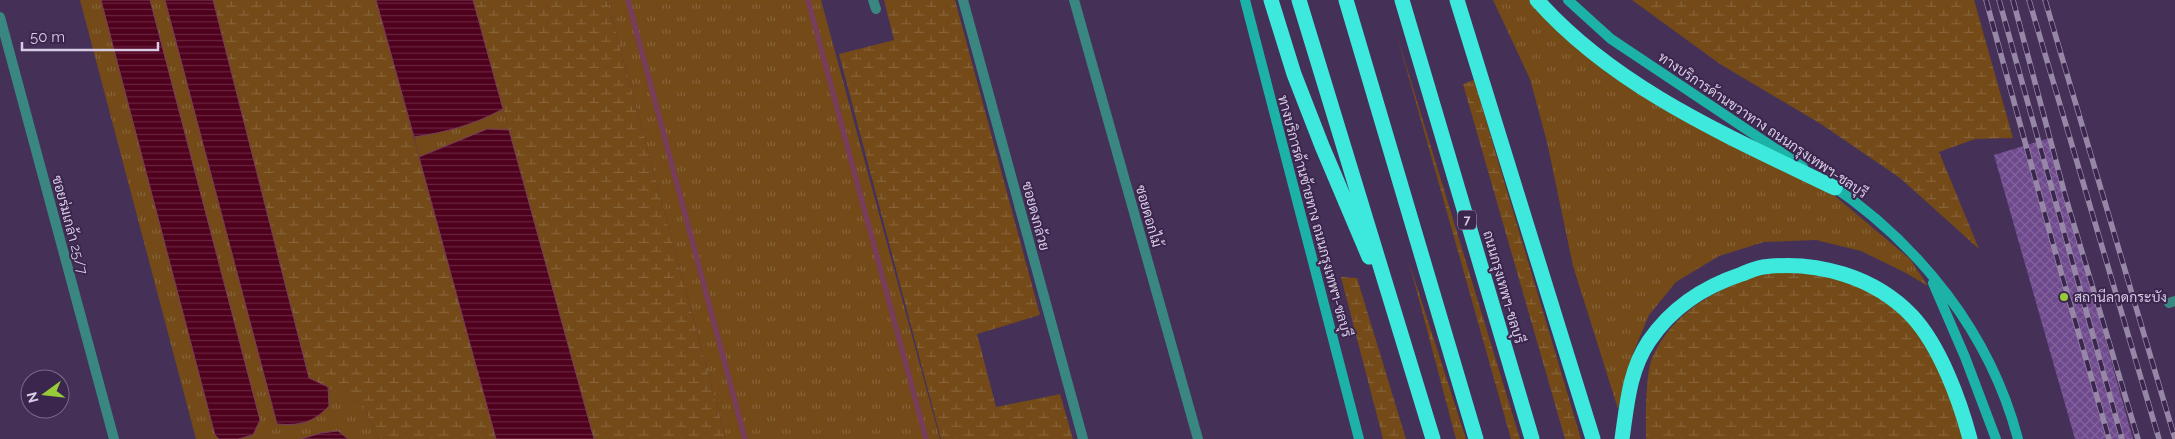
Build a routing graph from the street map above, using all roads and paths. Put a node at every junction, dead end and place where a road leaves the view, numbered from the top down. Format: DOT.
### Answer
graph roads {
  1 [pos="963,0"];
  2 [pos="1074,0"];
  3 [pos="1245,0"];
  4 [pos="1272,0"];
  5 [pos="1299,0"];
  6 [pos="1346,0"];
  7 [pos="1402,0"];
  8 [pos="1457,0"];
  9 [pos="1537,0"];
  10 [pos="1568,0"];
  11 [pos="0,17"];
  12 [pos="1835,188"];
  13 [pos="1928,270"];
  14 [pos="1400,330"];
  15 [pos="114,439"];
  16 [pos="1082,439"];
  17 [pos="1198,439"];
  18 [pos="1359,439"];
  19 [pos="1433,439"];
  20 [pos="1476,439"];
  21 [pos="1532,439"];
  22 [pos="1593,439"];
  23 [pos="1622,439"];
  24 [pos="1970,439"];
  25 [pos="1996,439"];
  26 [pos="2018,439"];
  1 -- 16 [label="street, ซอยดงกล้วย"];
  2 -- 17 [label="street, ซอยดอกไม้"];
  3 -- 18 [label="main road, ทางบริการด้านซ้ายทาง ถนนกรุงเทพฯ-ชลบุรี"];
  4 -- 14 [label="highway"];
  5 -- 14 [label="highway"];
  6 -- 20 [label="highway"];
  7 -- 21 [label="highway, ถนนกรุงเทพฯ-ชลบุรี / 7"];
  8 -- 22 [label="highway"];
  9 -- 12 [label="highway"];
  10 -- 12 [label="main road, ทางบริการด้านขวาทาง ถนนกรุงเทพฯ-ชลบุรี"];
  11 -- 15 [label="street, ซอยร่มเกล้า 25/7"];
  12 -- 13 [label="main road, ทางบริการด้านขวาทาง ถนนกรุงเทพฯ-ชลบุรี"];
  13 -- 25 [label="main road"];
  13 -- 26 [label="main road, ทางบริการด้านขวาทาง ถนนกรุงเทพฯ-ชลบุรี"];
  14 -- 19 [label="highway"];
  23 -- 24 [label="highway"];
}
